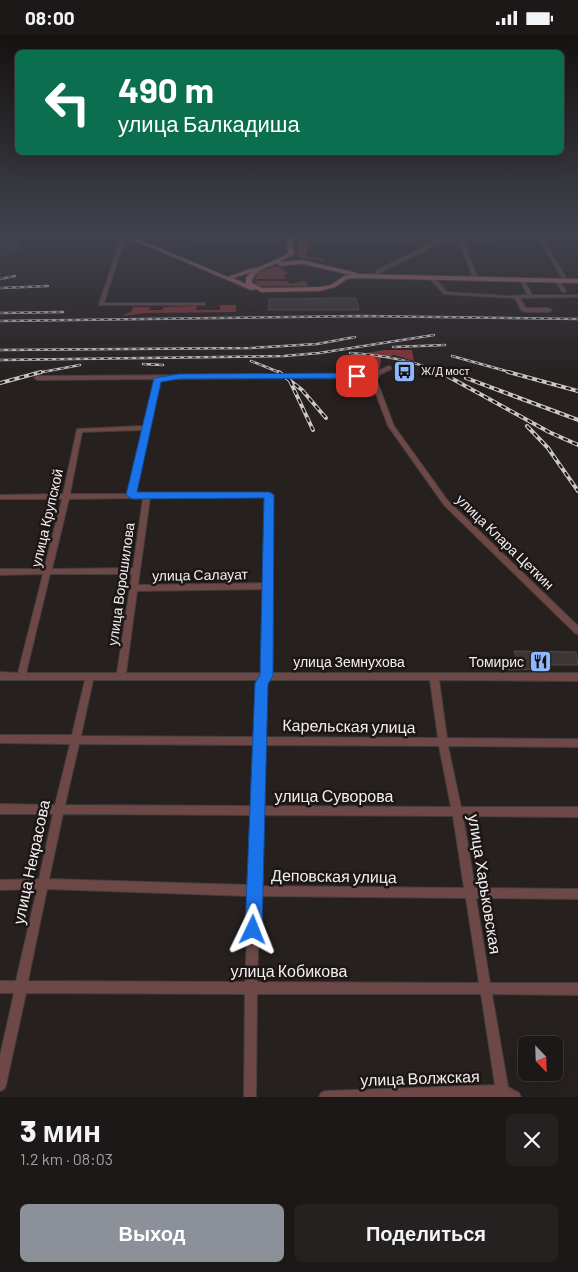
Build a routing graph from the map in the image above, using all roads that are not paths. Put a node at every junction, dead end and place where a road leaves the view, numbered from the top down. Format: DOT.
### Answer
graph roads {
  1 [pos="106,285"];
  2 [pos="245,285"];
  3 [pos="250,285"];
  4 [pos="438,285"];
  5 [pos="524,285"];
  6 [pos="560,285"];
  7 [pos="333,286"];
  8 [pos="261,290"];
  9 [pos="564,291"];
  10 [pos="578,296"];
  11 [pos="517,297"];
  12 [pos="530,297"];
  13 [pos="203,304"];
  14 [pos="549,310"];
  15 [pos="388,368"];
  16 [pos="374,376"];
  17 [pos="179,377"];
  18 [pos="37,378"];
  19 [pos="146,428"];
  20 [pos="132,495"];
  21 [pos="66,496"];
  22 [pos="147,496"];
  23 [pos="0,497"];
  24 [pos="135,571"];
  25 [pos="0,572"];
  26 [pos="47,572"];
  27 [pos="267,586"];
  28 [pos="133,588"];
  29 [pos="578,631"];
  30 [pos="0,676"];
  31 [pos="20,676"];
  32 [pos="122,676"];
  33 [pos="266,676"];
  34 [pos="434,676"];
  35 [pos="90,677"];
  36 [pos="578,677"];
  37 [pos="0,739"];
  38 [pos="76,739"];
  39 [pos="258,741"];
  40 [pos="443,743"];
  41 [pos="578,743"];
  42 [pos="0,809"];
  43 [pos="58,810"];
  44 [pos="258,811"];
  45 [pos="457,811"];
  46 [pos="578,811"];
  47 [pos="43,884"];
  48 [pos="0,885"];
  49 [pos="255,891"];
  50 [pos="469,893"];
  51 [pos="578,893"];
  52 [pos="0,987"];
  53 [pos="20,987"];
  54 [pos="251,988"];
  55 [pos="485,988"];
  56 [pos="578,989"];
  57 [pos="0,1085"];
  58 [pos="503,1094"];
  59 [pos="250,1097"];
  60 [pos="325,1097"];
  61 [pos="515,1097"];
  1 -- 13 [label="street"];
  2 -- 8 [label="main road"];
  3 -- 8 [label="main road"];
  4 -- 11 [label="street"];
  5 -- 12 [label="street"];
  6 -- 9 [label="street"];
  7 -- 8 [label="main road"];
  10 -- 12 [label="street"];
  11 -- 12 [label="street"];
  11 -- 14 [label="street"];
  15 -- 16 [label="street"];
  16 -- 17 [label="street"];
  16 -- 29 [label="street, улица Клара Цеткин"];
  17 -- 18 [label="street"];
  17 -- 19 [label="street"];
  19 -- 20 [label="street"];
  19 -- 21 [label="street, улица Крупской"];
  20 -- 21 [label="street"];
  20 -- 22 [label="street"];
  21 -- 23 [label="street"];
  21 -- 26 [label="street, улица Крупской"];
  22 -- 24 [label="street, улица Ворошилова"];
  22 -- 27 [label="street"];
  24 -- 26 [label="street, улица Салауат"];
  24 -- 28 [label="street, улица Ворошилова"];
  25 -- 26 [label="street, улица Салауат"];
  26 -- 31 [label="street, улица Крупской"];
  27 -- 28 [label="street, улица Салауат"];
  27 -- 33 [label="street"];
  28 -- 32 [label="street, улица Ворошилова"];
  30 -- 31 [label="street, улица Земнухова"];
  31 -- 35 [label="street, улица Земнухова"];
  32 -- 33 [label="street, улица Земнухова"];
  32 -- 35 [label="street, улица Земнухова"];
  33 -- 34 [label="street, улица Земнухова"];
  33 -- 39 [label="street"];
  34 -- 36 [label="street, улица Земнухова"];
  34 -- 40 [label="street, улица Харьковская"];
  35 -- 38 [label="street, улица Некрасова"];
  37 -- 38 [label="street, Карельская улица"];
  38 -- 39 [label="street, Карельская улица"];
  38 -- 43 [label="street, улица Некрасова"];
  39 -- 40 [label="street, Карельская улица"];
  39 -- 44 [label="street"];
  40 -- 41 [label="street, Карельская улица"];
  40 -- 45 [label="street, улица Харьковская"];
  42 -- 43 [label="street, улица Суворова"];
  43 -- 44 [label="street, улица Суворова"];
  43 -- 47 [label="street, улица Некрасова"];
  44 -- 45 [label="street, улица Суворова"];
  44 -- 49 [label="street"];
  45 -- 46 [label="street, улица Суворова"];
  45 -- 50 [label="street, улица Харьковская"];
  47 -- 48 [label="street, Деповская улица"];
  47 -- 49 [label="street, Деповская улица"];
  47 -- 53 [label="street, улица Некрасова"];
  49 -- 50 [label="street, Деповская улица"];
  49 -- 54 [label="street"];
  50 -- 51 [label="street, Деповская улица"];
  50 -- 55 [label="street, улица Харьковская"];
  52 -- 53 [label="street, улица Кобикова"];
  53 -- 54 [label="street, улица Кобикова"];
  53 -- 57 [label="street, улица Некрасова"];
  54 -- 55 [label="street, улица Кобикова"];
  54 -- 59 [label="street"];
  55 -- 56 [label="street, улица Кобикова"];
  55 -- 58 [label="street, улица Харьковская"];
  58 -- 60 [label="street, улица Волжская"];
  58 -- 61 [label="street, улица Волжская"];
}
